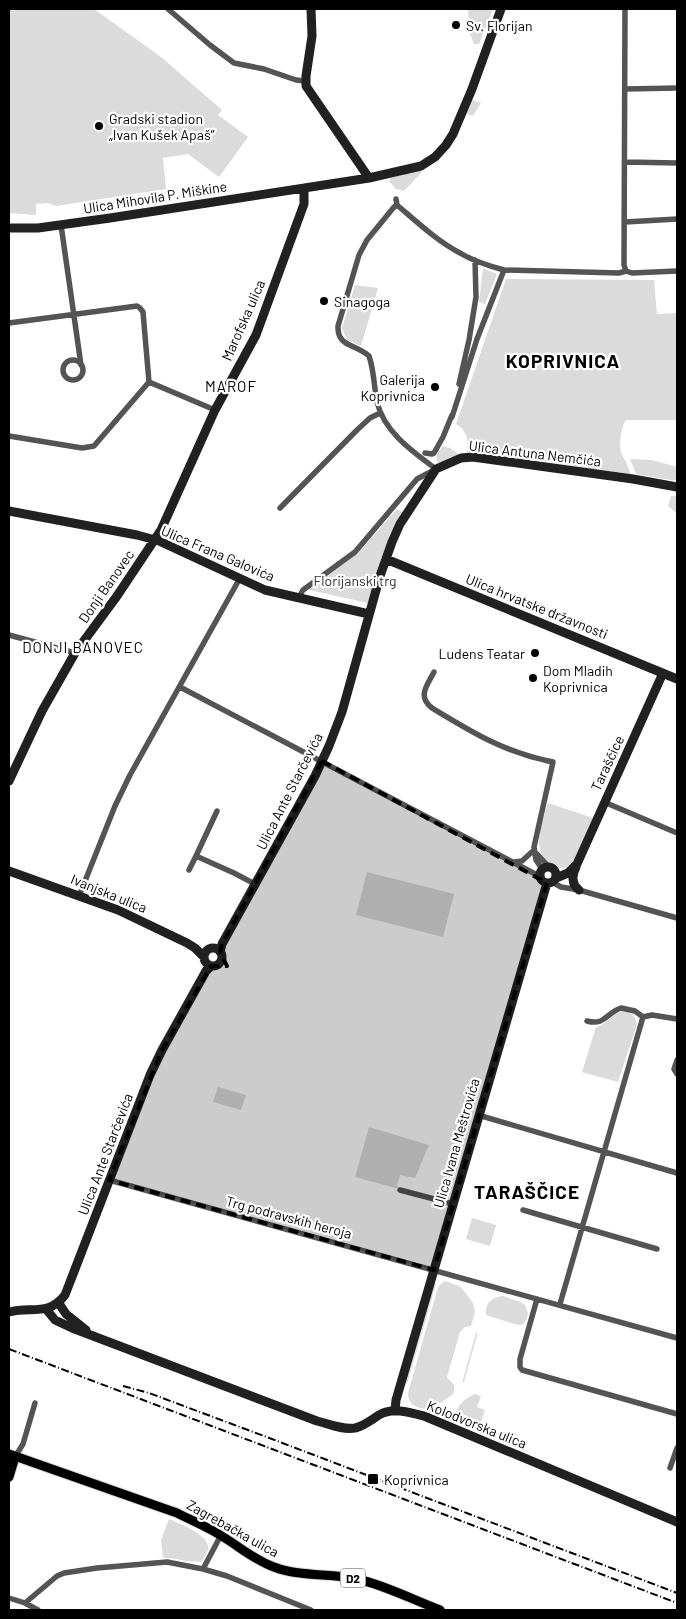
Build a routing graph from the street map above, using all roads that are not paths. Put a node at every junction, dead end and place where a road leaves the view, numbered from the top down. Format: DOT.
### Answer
graph roads {
  1 [pos="168,9"];
  2 [pos="312,9"];
  3 [pos="501,9"];
  4 [pos="626,9"];
  5 [pos="305,81"];
  6 [pos="677,88"];
  7 [pos="625,89"];
  8 [pos="625,162"];
  9 [pos="677,163"];
  10 [pos="369,178"];
  11 [pos="304,188"];
  12 [pos="677,219"];
  13 [pos="624,222"];
  14 [pos="62,225"];
  15 [pos="9,228"];
  16 [pos="475,260"];
  17 [pos="504,270"];
  18 [pos="626,271"];
  19 [pos="677,271"];
  20 [pos="73,314"];
  21 [pos="9,323"];
  22 [pos="81,365"];
  23 [pos="149,382"];
  24 [pos="215,410"];
  25 [pos="380,413"];
  26 [pos="452,417"];
  27 [pos="9,436"];
  28 [pos="425,453"];
  29 [pos="436,469"];
  30 [pos="677,487"];
  31 [pos="394,507"];
  32 [pos="280,508"];
  33 [pos="9,510"];
  34 [pos="407,512"];
  35 [pos="154,540"];
  36 [pos="386,559"];
  37 [pos="240,578"];
  38 [pos="299,597"];
  39 [pos="369,614"];
  40 [pos="9,635"];
  41 [pos="76,653"];
  42 [pos="434,672"];
  43 [pos="663,673"];
  44 [pos="677,679"];
  45 [pos="180,687"];
  46 [pos="322,761"];
  47 [pos="9,781"];
  48 [pos="604,802"];
  49 [pos="217,811"];
  50 [pos="677,833"];
  51 [pos="534,850"];
  52 [pos="196,856"];
  53 [pos="512,862"];
  54 [pos="577,864"];
  55 [pos="189,870"];
  56 [pos="9,871"];
  57 [pos="548,875"];
  58 [pos="255,884"];
  59 [pos="576,889"];
  60 [pos="79,896"];
  61 [pos="677,918"];
  62 [pos="219,948"];
  63 [pos="207,962"];
  64 [pos="643,1017"];
  65 [pos="677,1019"];
  66 [pos="587,1021"];
  67 [pos="677,1060"];
  68 [pos="677,1074"];
  69 [pos="478,1115"];
  70 [pos="604,1151"];
  71 [pos="677,1173"];
  72 [pos="109,1180"];
  73 [pos="400,1190"];
  74 [pos="453,1204"];
  75 [pos="523,1210"];
  76 [pos="582,1227"];
  77 [pos="657,1249"];
  78 [pos="434,1270"];
  79 [pos="537,1299"];
  80 [pos="58,1302"];
  81 [pos="560,1304"];
  82 [pos="46,1309"];
  83 [pos="9,1312"];
  84 [pos="94,1336"];
  85 [pos="677,1338"];
  86 [pos="34,1403"];
  87 [pos="395,1411"];
  88 [pos="677,1414"];
  89 [pos="677,1448"];
  90 [pos="12,1455"];
  91 [pos="670,1468"];
  92 [pos="9,1477"];
  93 [pos="677,1522"];
  94 [pos="221,1536"];
  95 [pos="203,1570"];
  96 [pos="9,1598"];
  97 [pos="26,1603"];
  98 [pos="38,1610"];
  99 [pos="311,1610"];
  100 [pos="440,1610"];
  1 -- 5 [label="street"];
  2 -- 5 [label="main road"];
  3 -- 10 [label="main road, Ulica Mihovila P. Miškine"];
  4 -- 7 [label="street"];
  5 -- 10 [label="main road"];
  6 -- 7 [label="street"];
  7 -- 8 [label="street"];
  8 -- 9 [label="street"];
  8 -- 13 [label="street"];
  10 -- 11 [label="main road, Ulica Mihovila P. Miškine"];
  11 -- 14 [label="main road, Ulica Mihovila P. Miškine"];
  11 -- 24 [label="main road, Marofska ulica"];
  12 -- 13 [label="street"];
  13 -- 18 [label="street"];
  14 -- 15 [label="main road, Ulica Mihovila P. Miškine"];
  14 -- 20 [label="street"];
  16 -- 17 [label="street"];
  16 -- 25 [label="street"];
  16 -- 26 [label="street"];
  17 -- 18 [label="street"];
  17 -- 26 [label="street"];
  18 -- 19 [label="street"];
  20 -- 21 [label="street"];
  20 -- 22 [label="street"];
  20 -- 23 [label="street"];
  23 -- 24 [label="street"];
  23 -- 27 [label="street"];
  24 -- 35 [label="main road, Marofska ulica"];
  25 -- 29 [label="street"];
  25 -- 32 [label="street"];
  26 -- 28 [label="street"];
  29 -- 30 [label="main road, Ulica Antuna Nemčića"];
  29 -- 31 [label="street"];
  29 -- 34 [label="main road"];
  31 -- 34 [label="street"];
  31 -- 38 [label="street"];
  33 -- 35 [label="main road, Ulica Frana Galovića"];
  34 -- 36 [label="main road"];
  35 -- 37 [label="main road, Ulica Frana Galovića"];
  35 -- 41 [label="main road, Donji Banovec"];
  36 -- 39 [label="main road"];
  36 -- 43 [label="main road, Ulica hrvatske državnosti"];
  37 -- 38 [label="main road, Ulica Frana Galovića"];
  37 -- 45 [label="street"];
  38 -- 39 [label="main road"];
  39 -- 46 [label="main road, Ulica Ante Starčevića"];
  40 -- 41 [label="street"];
  41 -- 47 [label="main road, Donji Banovec"];
  42 -- 51 [label="street"];
  43 -- 44 [label="main road, Ulica hrvatske državnosti"];
  43 -- 48 [label="main road, Taraščice"];
  45 -- 46 [label="street"];
  45 -- 60 [label="street"];
  46 -- 53 [label="street"];
  46 -- 58 [label="main road, Ulica Ante Starčevića"];
  48 -- 50 [label="street"];
  48 -- 54 [label="main road, Taraščice"];
  49 -- 52 [label="street"];
  51 -- 53 [label="street"];
  51 -- 57 [label="street"];
  52 -- 55 [label="street"];
  52 -- 58 [label="street"];
  53 -- 57 [label="street"];
  54 -- 57 [label="main road"];
  54 -- 59 [label="main road"];
  56 -- 60 [label="main road, Ivanjska ulica"];
  57 -- 59 [label="street"];
  57 -- 69 [label="main road, Ulica Ivana Meštrovića"];
  58 -- 62 [label="main road, Ulica Ante Starčevića"];
  59 -- 61 [label="street"];
  60 -- 63 [label="main road, Ivanjska ulica"];
  62 -- 63 [label="main road"];
  62 -- 63 [label="main road, Ulica Ante Starčevića"];
  63 -- 72 [label="main road, Ulica Ante Starčevića"];
  64 -- 65 [label="street"];
  64 -- 66 [label="street"];
  64 -- 70 [label="street"];
  67 -- 68 [label="street"];
  69 -- 70 [label="street"];
  69 -- 74 [label="main road, Ulica Ivana Meštrovića"];
  70 -- 71 [label="street"];
  70 -- 76 [label="street"];
  72 -- 78 [label="street, Trg podravskih heroja"];
  72 -- 80 [label="main road, Ulica Ante Starčevića"];
  73 -- 74 [label="street"];
  74 -- 78 [label="main road, Ulica Ivana Meštrovića"];
  75 -- 76 [label="street"];
  76 -- 77 [label="street"];
  76 -- 81 [label="street"];
  78 -- 79 [label="street, Trg podravskih heroja"];
  78 -- 87 [label="main road, Ulica Ivana Meštrovića"];
  79 -- 81 [label="street, Trg podravskih heroja"];
  79 -- 88 [label="street"];
  80 -- 82 [label="main road, Ulica Ante Starčevića"];
  80 -- 84 [label="main road, Kolodvorska ulica"];
  81 -- 85 [label="street, Trg podravskih heroja"];
  82 -- 83 [label="main road, Ulica Ante Starčevića"];
  82 -- 84 [label="main road, Kolodvorska ulica"];
  84 -- 87 [label="main road, Kolodvorska ulica"];
  86 -- 90 [label="street"];
  87 -- 93 [label="main road, Kolodvorska ulica"];
  89 -- 91 [label="street"];
  90 -- 92 [label="main road"];
  90 -- 94 [label="main road, Zagrebačka ulica / D2"];
  94 -- 95 [label="street"];
  94 -- 100 [label="main road, Zagrebačka ulica / D2"];
  95 -- 97 [label="street"];
  95 -- 99 [label="street"];
  96 -- 97 [label="street"];
  97 -- 98 [label="street"];
}
